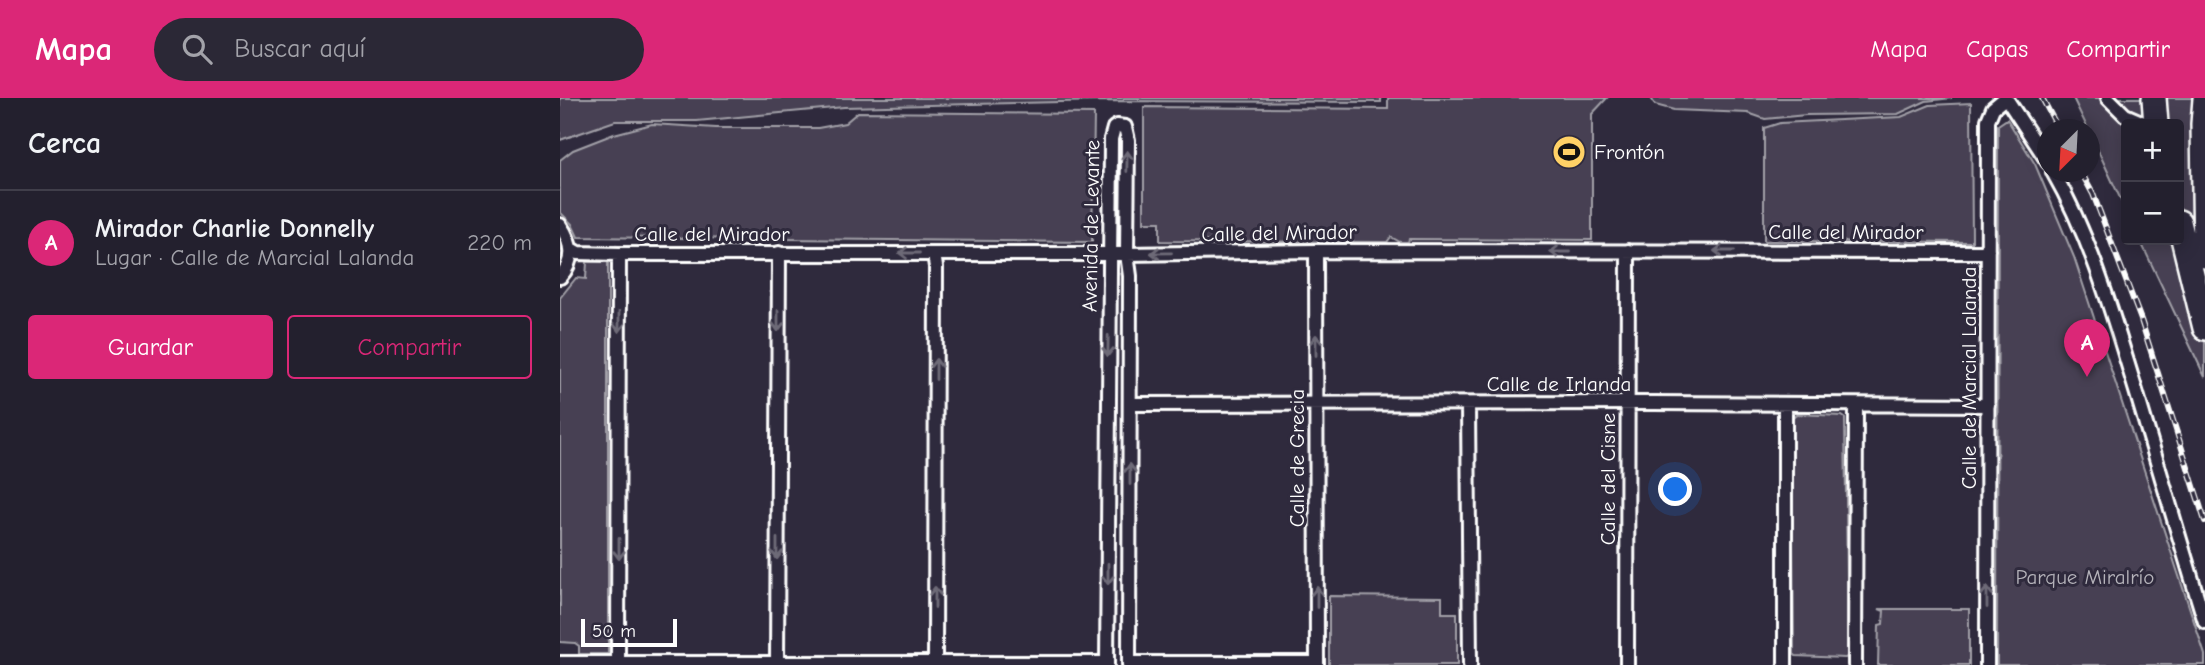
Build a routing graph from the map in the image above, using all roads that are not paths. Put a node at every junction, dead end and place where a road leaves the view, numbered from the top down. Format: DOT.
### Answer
graph roads {
  1 [pos="2005,98"];
  2 [pos="2108,98"];
  3 [pos="2154,98"];
  4 [pos="2205,99"];
  5 [pos="2134,119"];
  6 [pos="2156,119"];
  7 [pos="2037,146"];
  8 [pos="2058,182"];
  9 [pos="560,225"];
  10 [pos="2184,242"];
  11 [pos="571,249"];
  12 [pos="1988,250"];
  13 [pos="1316,251"];
  14 [pos="1628,251"];
  15 [pos="779,253"];
  16 [pos="619,254"];
  17 [pos="934,254"];
  18 [pos="1111,254"];
  19 [pos="1127,254"];
  20 [pos="2205,257"];
  21 [pos="560,277"];
  22 [pos="2205,328"];
  23 [pos="1628,403"];
  24 [pos="1130,404"];
  25 [pos="1316,404"];
  26 [pos="1468,404"];
  27 [pos="1785,404"];
  28 [pos="1856,405"];
  29 [pos="1988,405"];
  30 [pos="2205,622"];
  31 [pos="560,663"];
  32 [pos="777,663"];
  33 [pos="618,664"];
  34 [pos="935,664"];
  35 [pos="1107,664"];
  36 [pos="1129,664"];
  37 [pos="1317,664"];
  38 [pos="1470,665"];
  39 [pos="1627,665"];
  40 [pos="1784,665"];
  41 [pos="1855,665"];
  42 [pos="1987,665"];
  1 -- 7 [label="street"];
  1 -- 12 [label="street, Calle de Marcial Lalanda"];
  2 -- 5 [label="street"];
  3 -- 6 [label="highway"];
  4 -- 20 [label="highway"];
  8 -- 30 [label="street"];
  9 -- 11 [label="street"];
  10 -- 22 [label="highway"];
  11 -- 16 [label="street, Calle del Mirador"];
  11 -- 21 [label="street"];
  12 -- 14 [label="street, Calle del Mirador, one-way"];
  12 -- 29 [label="street, Calle de Marcial Lalanda"];
  14 -- 13 [label="street, Calle del Mirador, one-way"];
  13 -- 19 [label="street, Calle del Mirador, one-way"];
  25 -- 13 [label="street, Calle de Grecia, one-way"];
  14 -- 23 [label="street, Calle del Cisne"];
  15 -- 16 [label="street, Calle del Mirador"];
  17 -- 15 [label="street, Calle del Mirador, one-way"];
  15 -- 32 [label="street, one-way"];
  16 -- 33 [label="street, one-way"];
  17 -- 18 [label="street, Calle del Mirador"];
  34 -- 17 [label="street, one-way"];
  18 -- 19 [label="street, Calle del Mirador"];
  19 -- 18 [label="street, Avenida de Levante, one-way"];
  18 -- 35 [label="street, Avenida de Levante, one-way"];
  19 -- 24 [label="street, Avenida de Levante"];
  23 -- 26 [label="street, Calle de Irlanda"];
  23 -- 27 [label="street, Calle de Irlanda"];
  23 -- 39 [label="street, Calle del Cisne"];
  24 -- 25 [label="street, Calle de Irlanda"];
  36 -- 24 [label="street, Avenida de Levante, one-way"];
  25 -- 26 [label="street, Calle de Irlanda"];
  37 -- 25 [label="street, Calle de Grecia, one-way"];
  26 -- 38 [label="street"];
  27 -- 28 [label="street, Calle de Irlanda"];
  27 -- 40 [label="street"];
  28 -- 29 [label="street, Calle de Irlanda"];
  28 -- 41 [label="street"];
  42 -- 29 [label="street, Calle de Marcial Lalanda, one-way"];
  31 -- 33 [label="street"];
  32 -- 33 [label="street"];
  32 -- 34 [label="street"];
  34 -- 35 [label="street"];
  36 -- 37 [label="street"];
}
